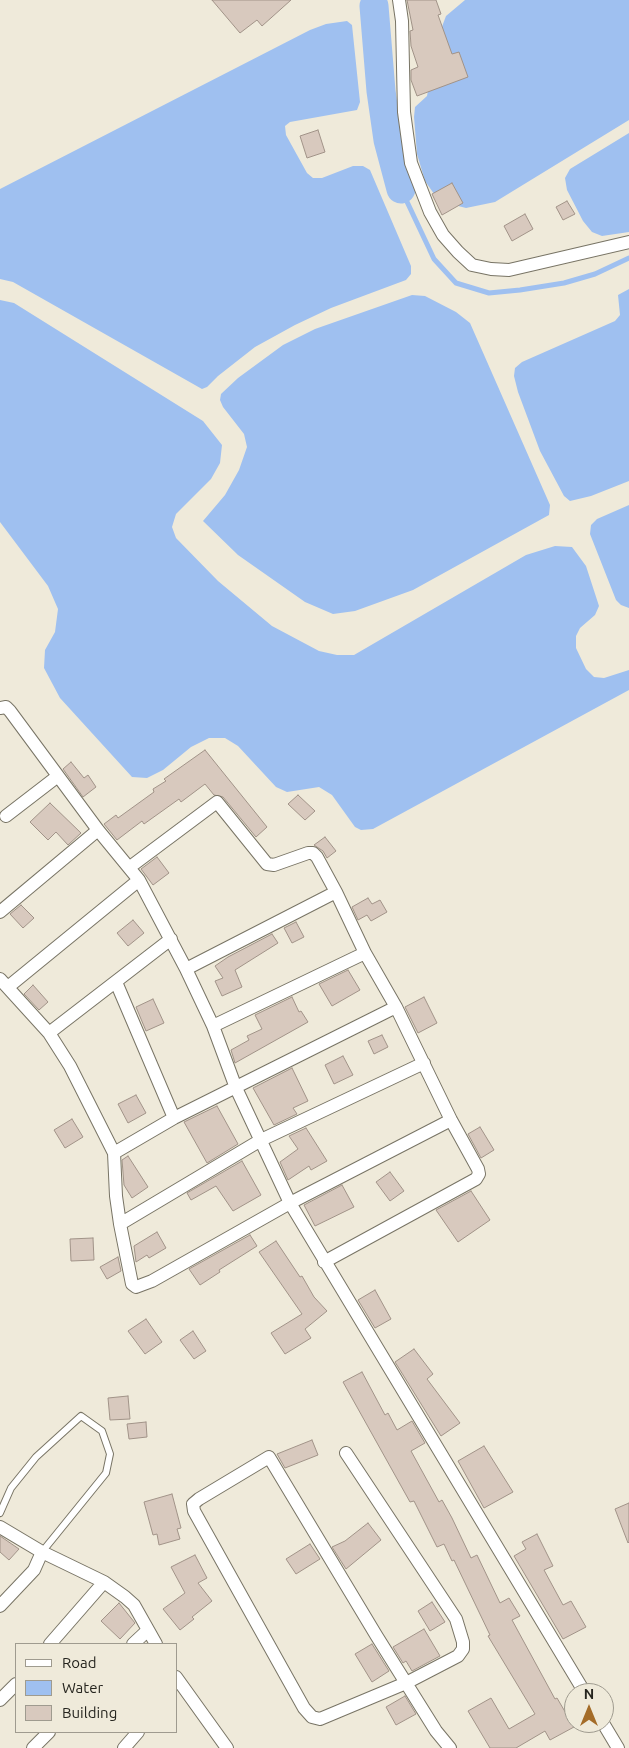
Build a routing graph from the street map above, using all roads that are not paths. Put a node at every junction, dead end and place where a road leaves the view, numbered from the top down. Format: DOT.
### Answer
graph roads {
  1 [pos="399,0"];
  2 [pos="629,242"];
  3 [pos="0,708"];
  4 [pos="58,776"];
  5 [pos="2,816"];
  6 [pos="98,830"];
  7 [pos="130,866"];
  8 [pos="140,880"];
  9 [pos="336,892"];
  10 [pos="0,912"];
  11 [pos="172,939"];
  12 [pos="365,952"];
  13 [pos="186,969"];
  14 [pos="116,982"];
  15 [pos="4,983"];
  16 [pos="396,1007"];
  17 [pos="213,1026"];
  18 [pos="49,1033"];
  19 [pos="424,1063"];
  20 [pos="236,1088"];
  21 [pos="174,1118"];
  22 [pos="451,1120"];
  23 [pos="260,1140"];
  24 [pos="114,1153"];
  25 [pos="290,1203"];
  26 [pos="120,1224"];
  27 [pos="324,1262"];
  28 [pos="346,1453"];
  29 [pos="0,1512"];
  30 [pos="0,1527"];
  31 [pos="42,1552"];
  32 [pos="104,1582"];
  33 [pos="0,1606"];
  34 [pos="148,1630"];
  35 [pos="51,1643"];
  36 [pos="134,1643"];
  37 [pos="155,1643"];
  38 [pos="178,1683"];
  39 [pos="406,1683"];
  40 [pos="578,1683"];
  41 [pos="15,1685"];
  42 [pos="0,1700"];
  43 [pos="48,1733"];
  44 [pos="137,1733"];
  45 [pos="609,1733"];
  46 [pos="34,1748"];
  47 [pos="124,1748"];
  48 [pos="227,1748"];
  49 [pos="450,1748"];
  50 [pos="618,1748"];
  1 -- 2 [label="street"];
  3 -- 4 [label="street"];
  4 -- 5 [label="street"];
  4 -- 6 [label="street"];
  6 -- 7 [label="street"];
  6 -- 10 [label="street"];
  7 -- 8 [label="street"];
  7 -- 9 [label="street"];
  8 -- 11 [label="street"];
  8 -- 15 [label="street"];
  9 -- 12 [label="street"];
  9 -- 13 [label="street"];
  11 -- 13 [label="street"];
  11 -- 14 [label="street"];
  12 -- 16 [label="street"];
  12 -- 17 [label="street"];
  13 -- 17 [label="street"];
  14 -- 18 [label="street"];
  14 -- 21 [label="street"];
  15 -- 18 [label="street"];
  16 -- 19 [label="street"];
  16 -- 20 [label="street"];
  17 -- 20 [label="street"];
  18 -- 24 [label="street"];
  19 -- 22 [label="street"];
  19 -- 23 [label="street"];
  20 -- 21 [label="street"];
  20 -- 23 [label="street"];
  21 -- 24 [label="street"];
  22 -- 25 [label="street"];
  22 -- 27 [label="street"];
  23 -- 25 [label="street"];
  23 -- 26 [label="street"];
  24 -- 26 [label="street"];
  25 -- 26 [label="street"];
  25 -- 27 [label="street"];
  27 -- 40 [label="street"];
  28 -- 39 [label="street"];
  29 -- 31 [label="lane"];
  30 -- 31 [label="street"];
  31 -- 32 [label="street"];
  31 -- 33 [label="street"];
  32 -- 34 [label="street"];
  32 -- 35 [label="street"];
  34 -- 36 [label="street"];
  34 -- 37 [label="street"];
  38 -- 48 [label="street"];
  39 -- 39 [label="street"];
  39 -- 49 [label="street"];
  41 -- 42 [label="street"];
  43 -- 46 [label="street"];
  44 -- 47 [label="street"];
  45 -- 50 [label="street"];
}
